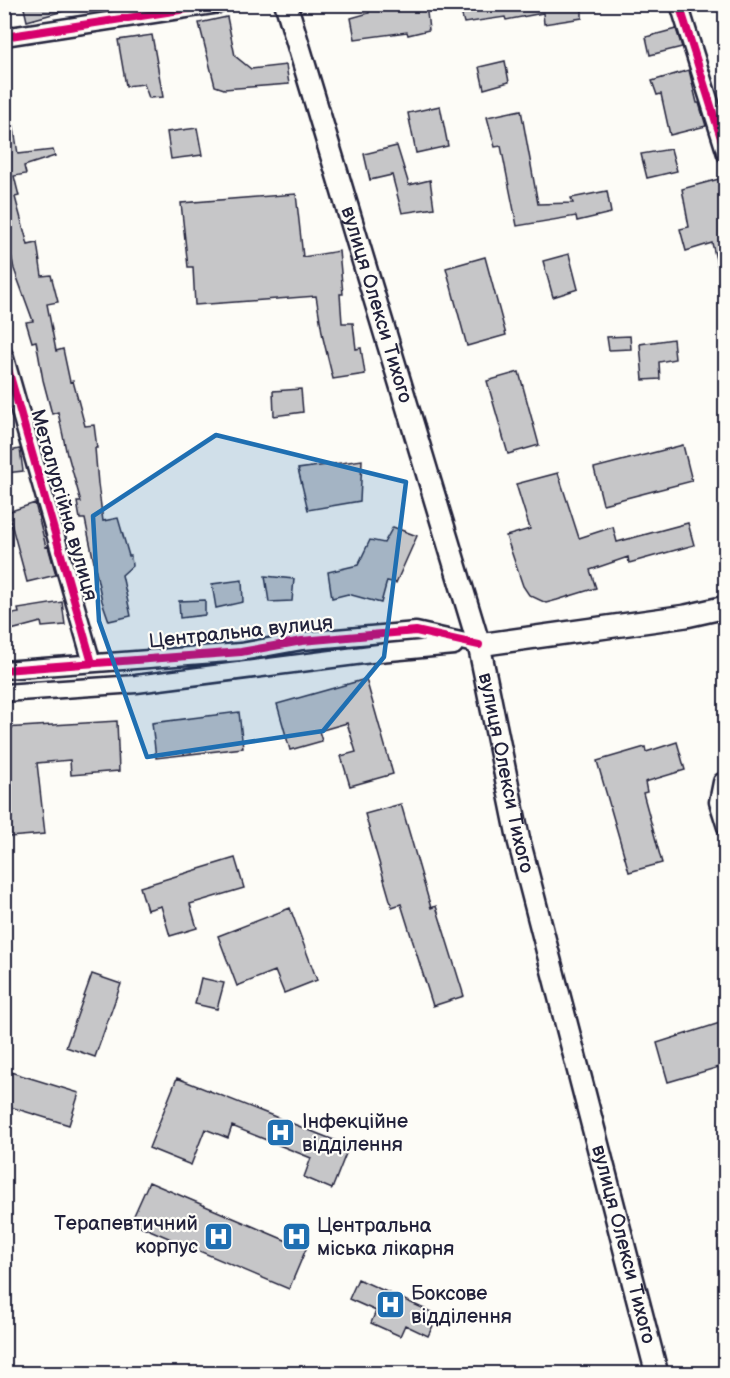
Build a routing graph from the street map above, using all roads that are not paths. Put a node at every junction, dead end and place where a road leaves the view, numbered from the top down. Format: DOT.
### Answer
graph roads {
  1 [pos="219,4"];
  2 [pos="286,4"];
  3 [pos="679,4"];
  4 [pos="4,37"];
  5 [pos="726,154"];
  6 [pos="4,355"];
  7 [pos="726,607"];
  8 [pos="479,645"];
  9 [pos="92,663"];
  10 [pos="4,670"];
  11 [pos="4,693"];
  12 [pos="724,781"];
  13 [pos="726,827"];
  14 [pos="657,1374"];
  1 -- 4 [label="street"];
  2 -- 8 [label="main road, вулиця Олекси Тихого"];
  3 -- 5 [label="street"];
  6 -- 9 [label="street, Металургійна вулиця"];
  7 -- 8 [label="main road"];
  8 -- 9 [label="street, Центральна вулиця"];
  8 -- 11 [label="street, Центральна вулиця"];
  8 -- 14 [label="main road, вулиця Олекси Тихого"];
  9 -- 10 [label="street, Центральна вулиця"];
  12 -- 13 [label="street"];
}
